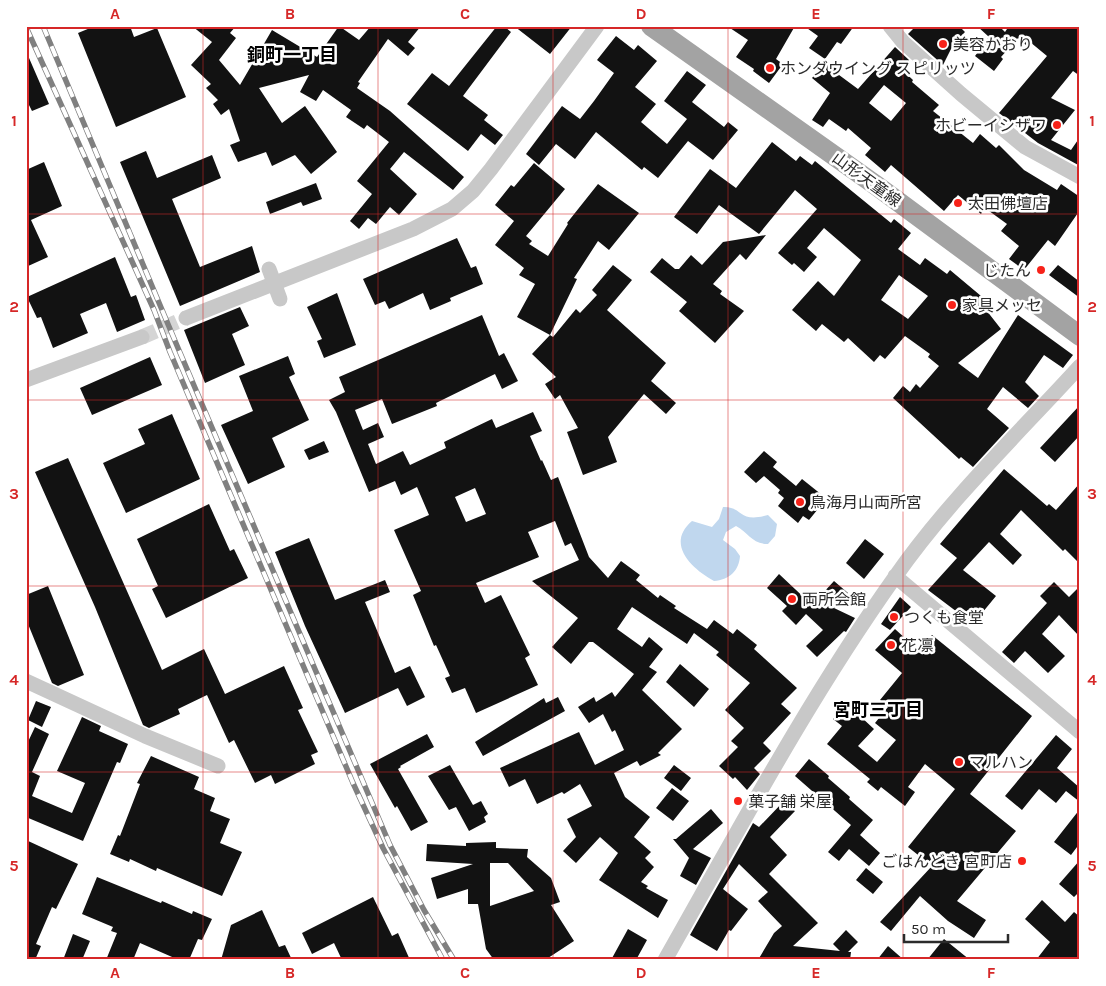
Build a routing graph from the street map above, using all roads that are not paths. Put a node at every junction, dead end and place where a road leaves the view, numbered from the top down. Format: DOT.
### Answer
graph roads {
  1 [pos="597,26"];
  2 [pos="651,26"];
  3 [pos="890,26"];
  4 [pos="1080,177"];
  5 [pos="269,270"];
  6 [pos="280,299"];
  7 [pos="186,318"];
  8 [pos="1080,336"];
  9 [pos="142,337"];
  10 [pos="1080,366"];
  11 [pos="26,380"];
  12 [pos="895,576"];
  13 [pos="26,681"];
  14 [pos="1080,732"];
  15 [pos="218,766"];
  16 [pos="665,960"];
  1 -- 7 [label="street"];
  2 -- 8 [label="main road, 山形天童線"];
  3 -- 4 [label="street"];
  5 -- 6 [label="street, bridge"];
  9 -- 11 [label="street"];
  10 -- 12 [label="street"];
  12 -- 14 [label="street"];
  12 -- 16 [label="street"];
  13 -- 15 [label="street"];
}
